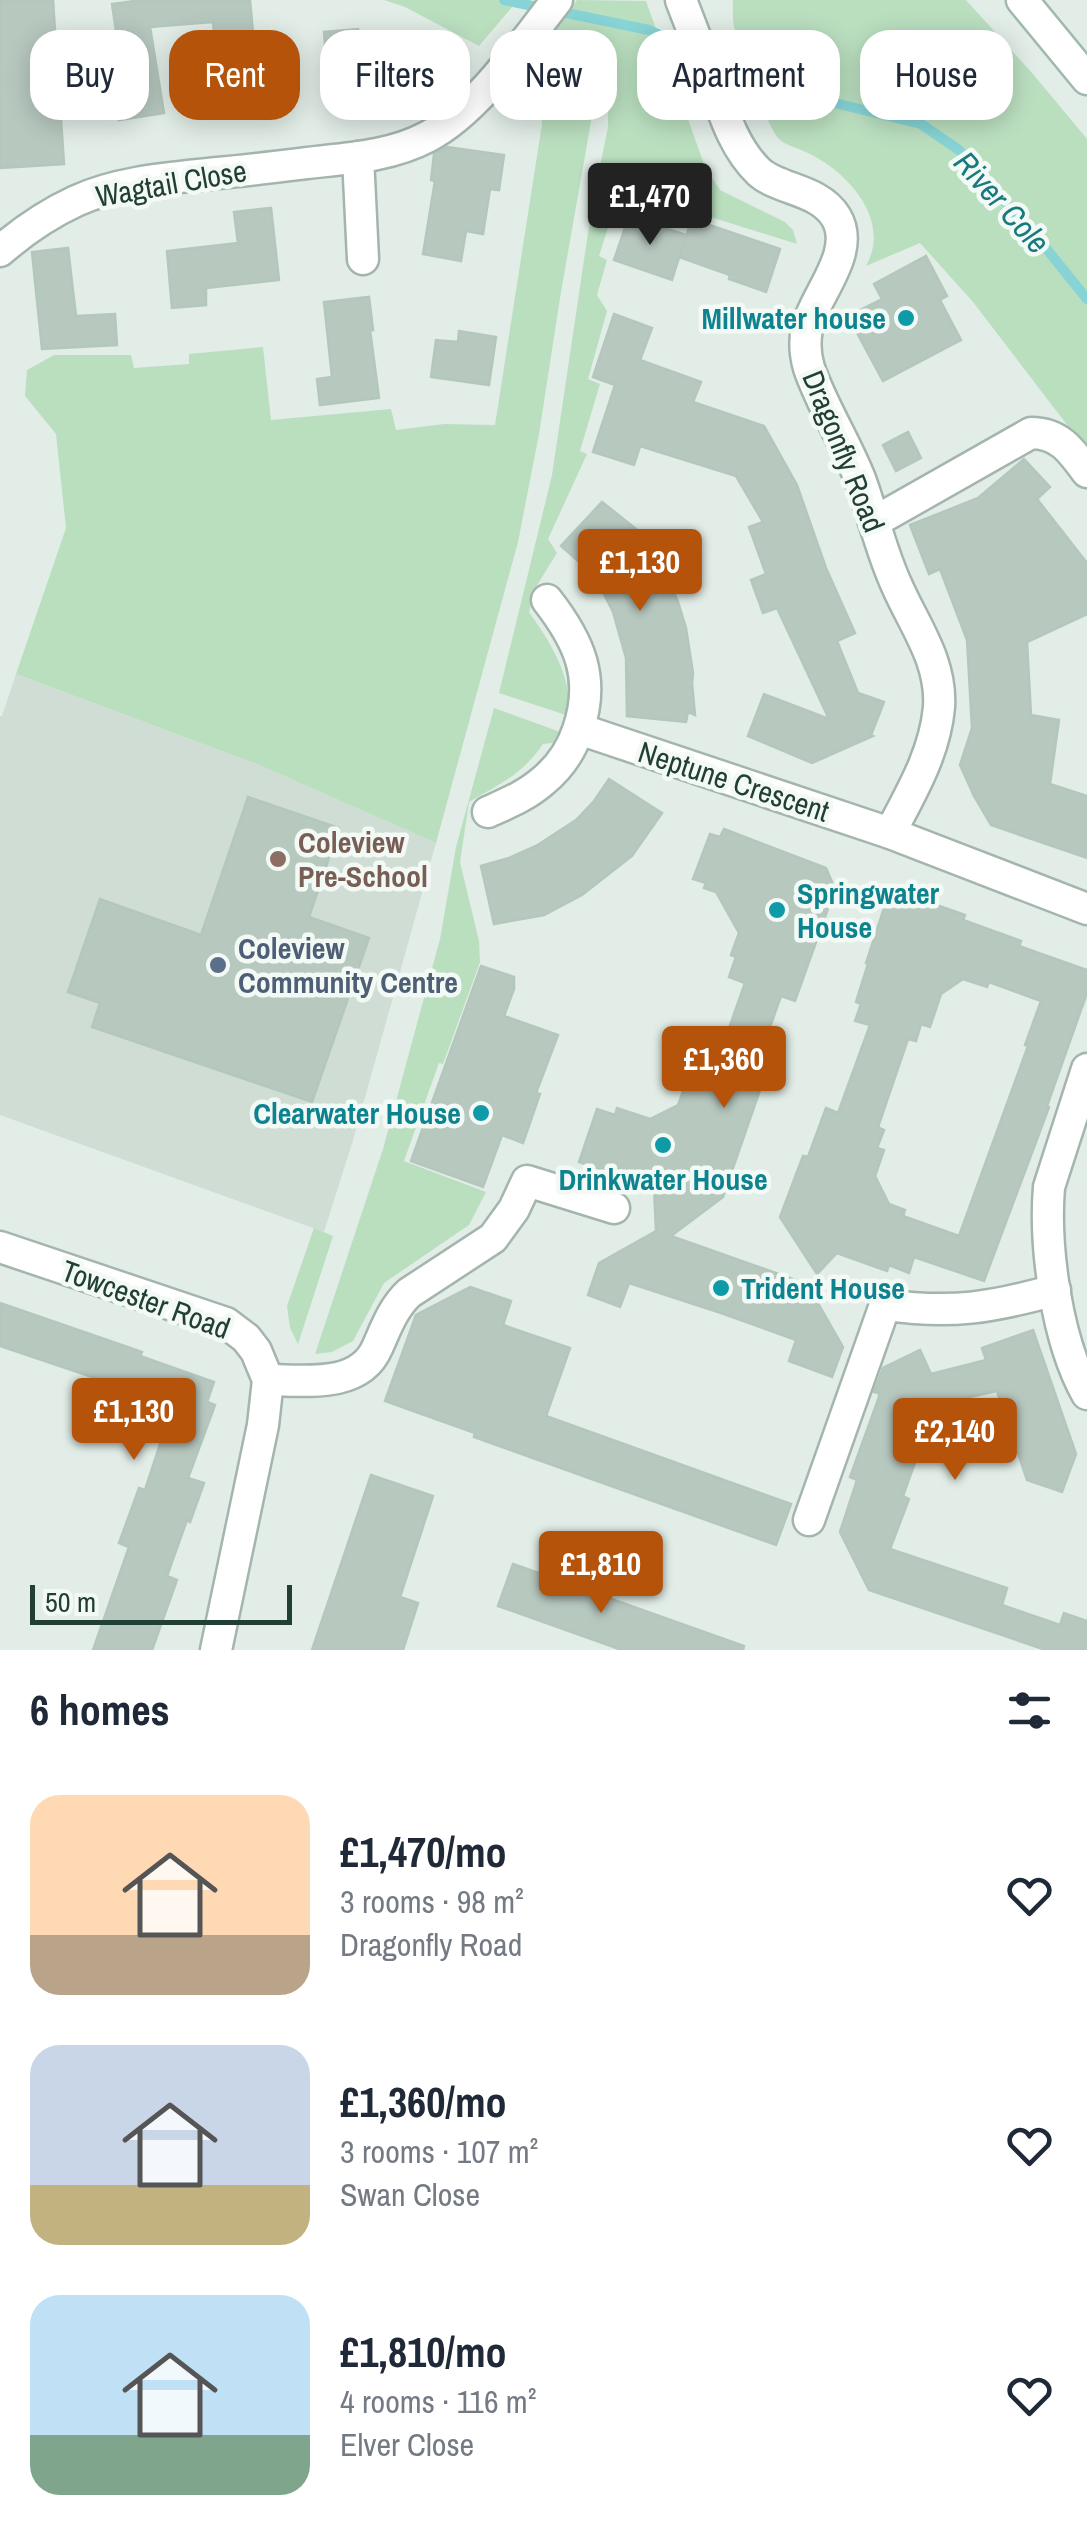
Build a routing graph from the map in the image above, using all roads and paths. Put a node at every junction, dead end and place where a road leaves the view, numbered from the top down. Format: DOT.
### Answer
graph roads {
  1 [pos="557,0"];
  2 [pos="1022,0"];
  3 [pos="686,12"];
  4 [pos="1087,79"];
  5 [pos="358,157"];
  6 [pos="0,251"];
  7 [pos="363,259"];
  8 [pos="1087,472"];
  9 [pos="874,522"];
  10 [pos="547,600"];
  11 [pos="578,729"];
  12 [pos="488,812"];
  13 [pos="890,833"];
  14 [pos="1087,909"];
  15 [pos="1087,1069"];
  16 [pos="614,1208"];
  17 [pos="0,1247"];
  18 [pos="1055,1290"];
  19 [pos="268,1380"];
  20 [pos="1087,1394"];
  21 [pos="809,1520"];
  22 [pos="216,1650"];
  1 -- 5 [label="street, Wagtail Close"];
  2 -- 4 [label="street"];
  3 -- 9 [label="street, Dragonfly Road"];
  5 -- 6 [label="street, Wagtail Close"];
  5 -- 7 [label="street"];
  8 -- 9 [label="street"];
  9 -- 13 [label="street, Dragonfly Road"];
  10 -- 11 [label="street"];
  11 -- 12 [label="street"];
  11 -- 13 [label="street, Neptune Crescent"];
  13 -- 14 [label="street, Neptune Crescent"];
  15 -- 18 [label="street"];
  16 -- 19 [label="street"];
  17 -- 19 [label="street, Towcester Road"];
  18 -- 20 [label="street"];
  18 -- 21 [label="street"];
  19 -- 22 [label="street"];
}
